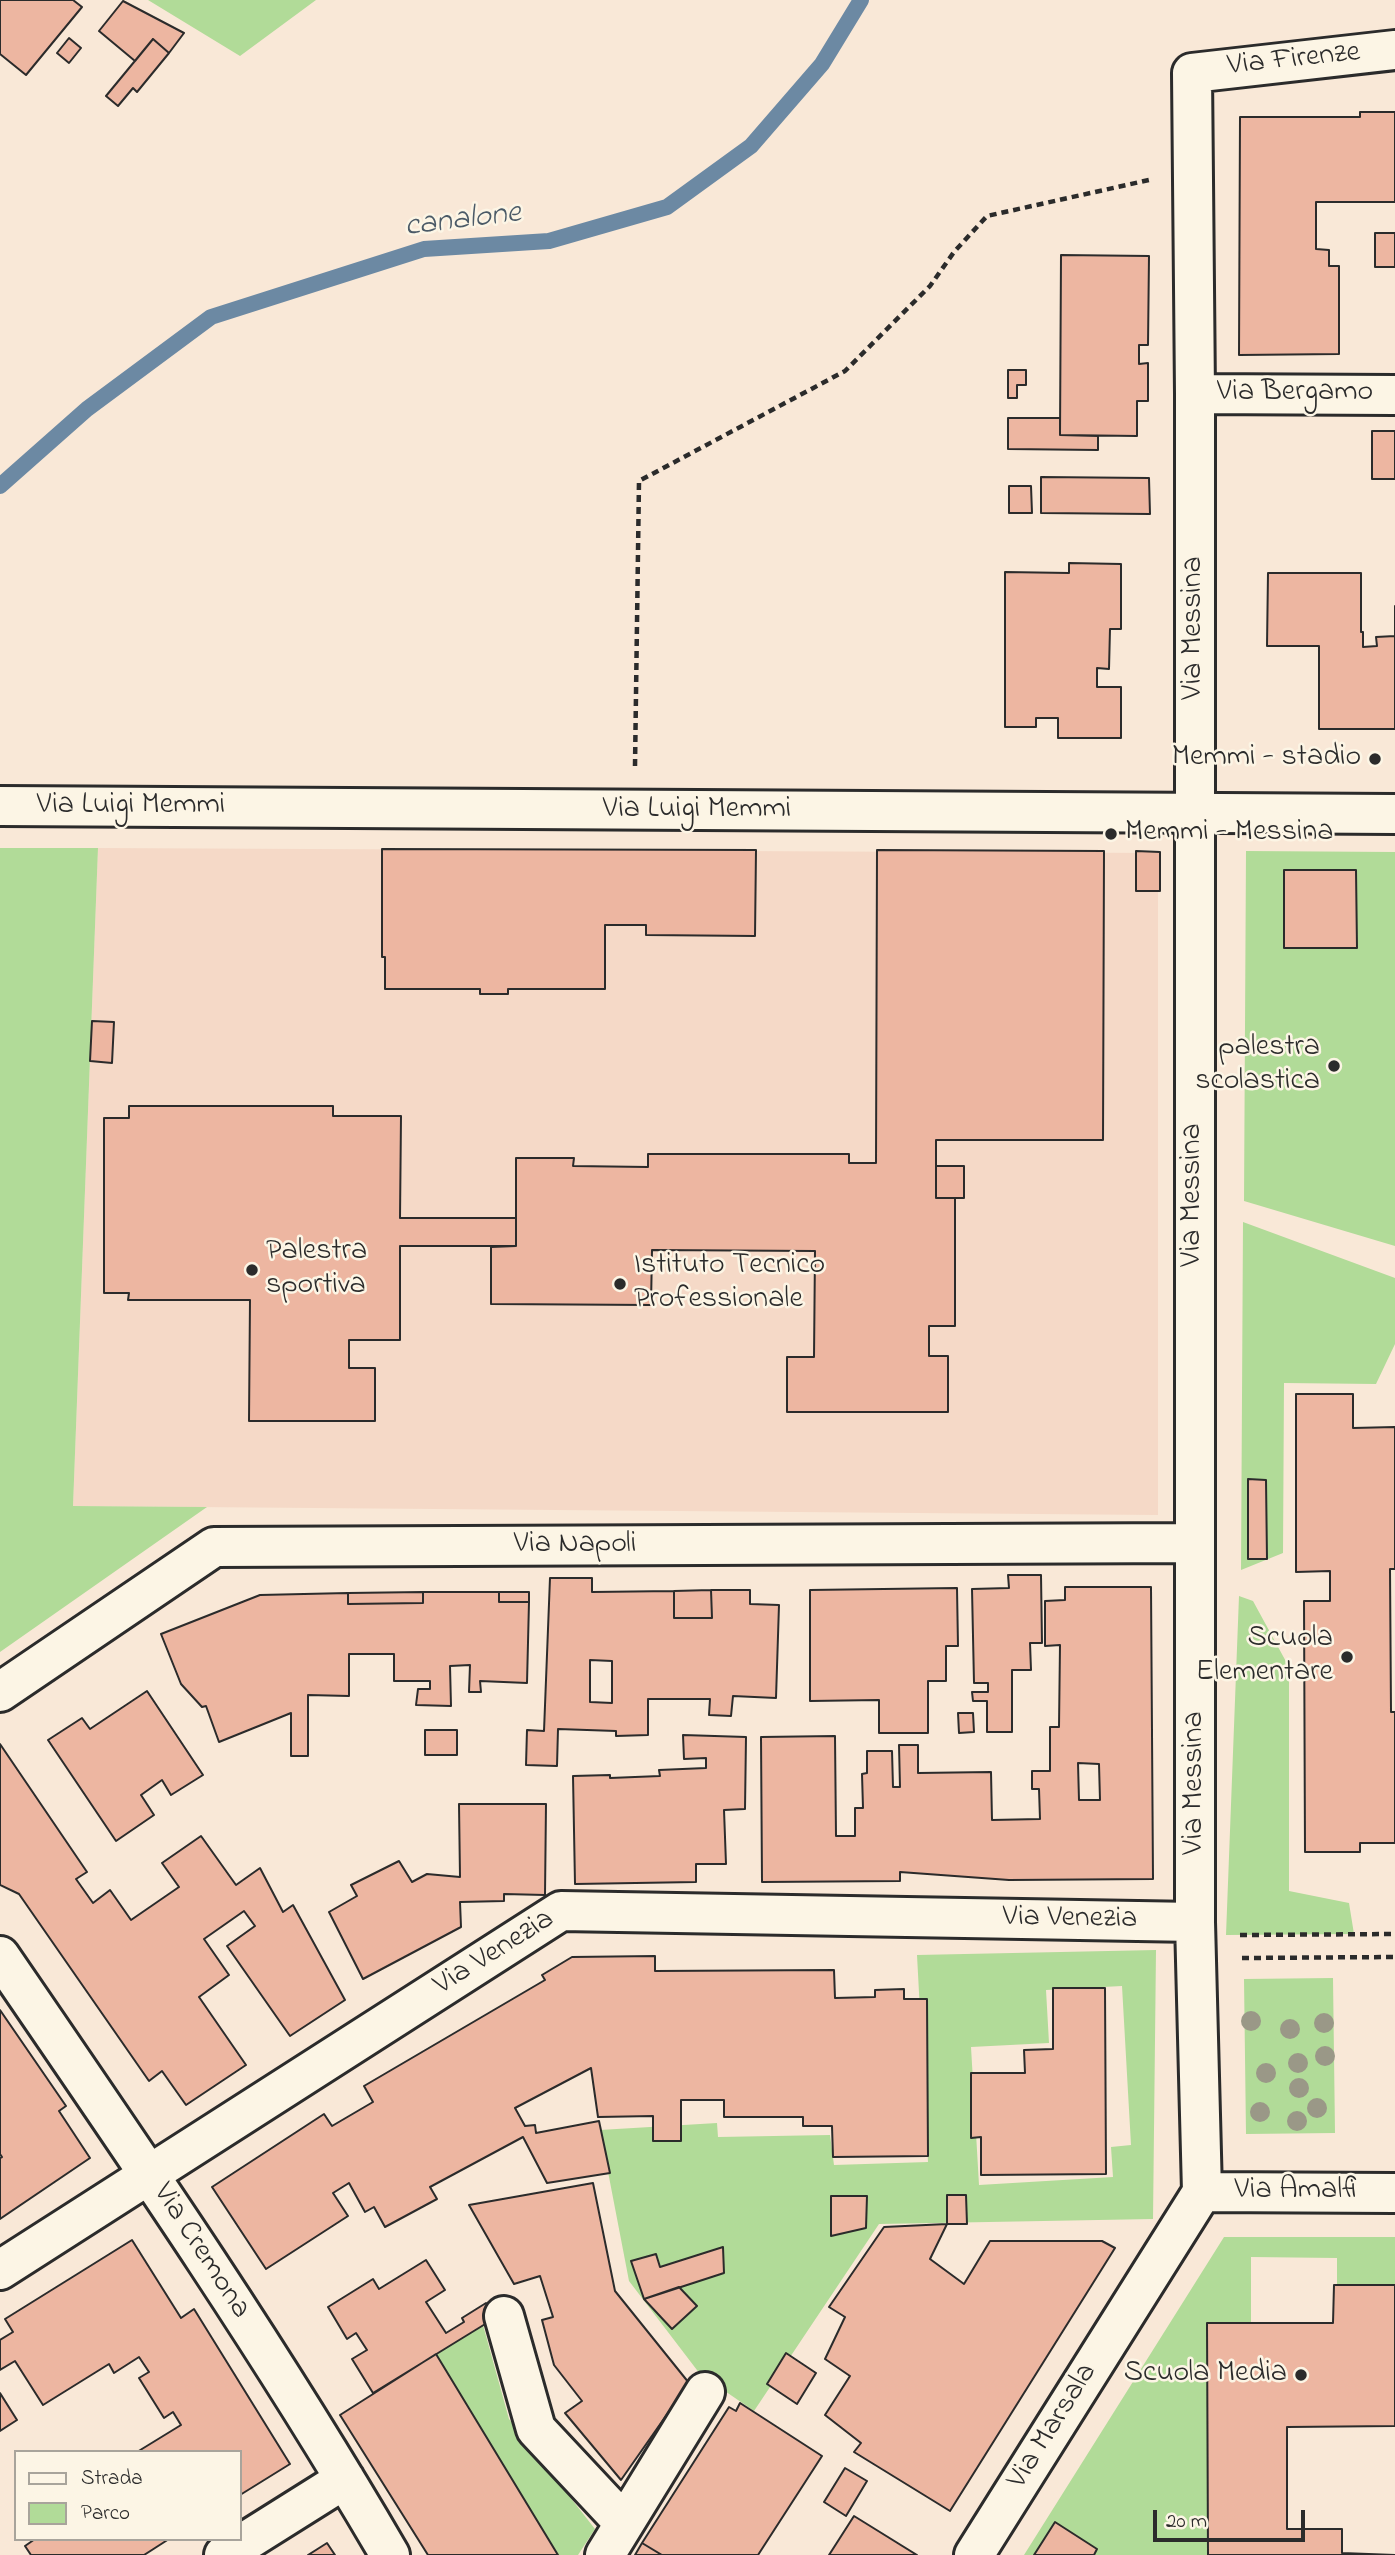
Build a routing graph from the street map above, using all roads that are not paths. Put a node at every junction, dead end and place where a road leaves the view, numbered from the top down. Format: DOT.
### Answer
graph roads {
  1 [pos="1395,50"];
  2 [pos="1192,73"];
  3 [pos="1195,394"];
  4 [pos="1395,395"];
  5 [pos="0,806"];
  6 [pos="1194,813"];
  7 [pos="1395,814"];
  8 [pos="1195,1543"];
  9 [pos="0,1692"];
  10 [pos="1206,1946"];
  11 [pos="0,1956"];
  12 [pos="150,2174"];
  13 [pos="1202,2192"];
  14 [pos="1395,2193"];
  15 [pos="0,2270"];
  16 [pos="504,2316"];
  17 [pos="705,2392"];
  18 [pos="345,2479"];
  19 [pos="624,2523"];
  20 [pos="224,2555"];
  21 [pos="390,2555"];
  22 [pos="605,2555"];
  23 [pos="974,2555"];
  1 -- 2 [label="street, Via Firenze"];
  2 -- 3 [label="street, Via Messina"];
  3 -- 4 [label="street, Via Bergamo"];
  3 -- 6 [label="street, Via Messina"];
  5 -- 6 [label="street, Via Luigi Memmi"];
  6 -- 7 [label="street, Via Luigi Memmi"];
  6 -- 8 [label="street, Via Messina"];
  8 -- 9 [label="street, Via Napoli"];
  8 -- 10 [label="street, Via Messina"];
  10 -- 12 [label="street, Via Venezia"];
  10 -- 13 [label="street, Via Messina"];
  11 -- 12 [label="street, Via Cremona"];
  12 -- 15 [label="street, Via Venezia"];
  12 -- 18 [label="street, Via Cremona"];
  13 -- 14 [label="street, Via Amalfi"];
  13 -- 23 [label="street, Via Marsala"];
  16 -- 19 [label="street"];
  17 -- 19 [label="street"];
  18 -- 20 [label="street"];
  18 -- 21 [label="street, Via Cremona"];
  19 -- 22 [label="street"];
}
